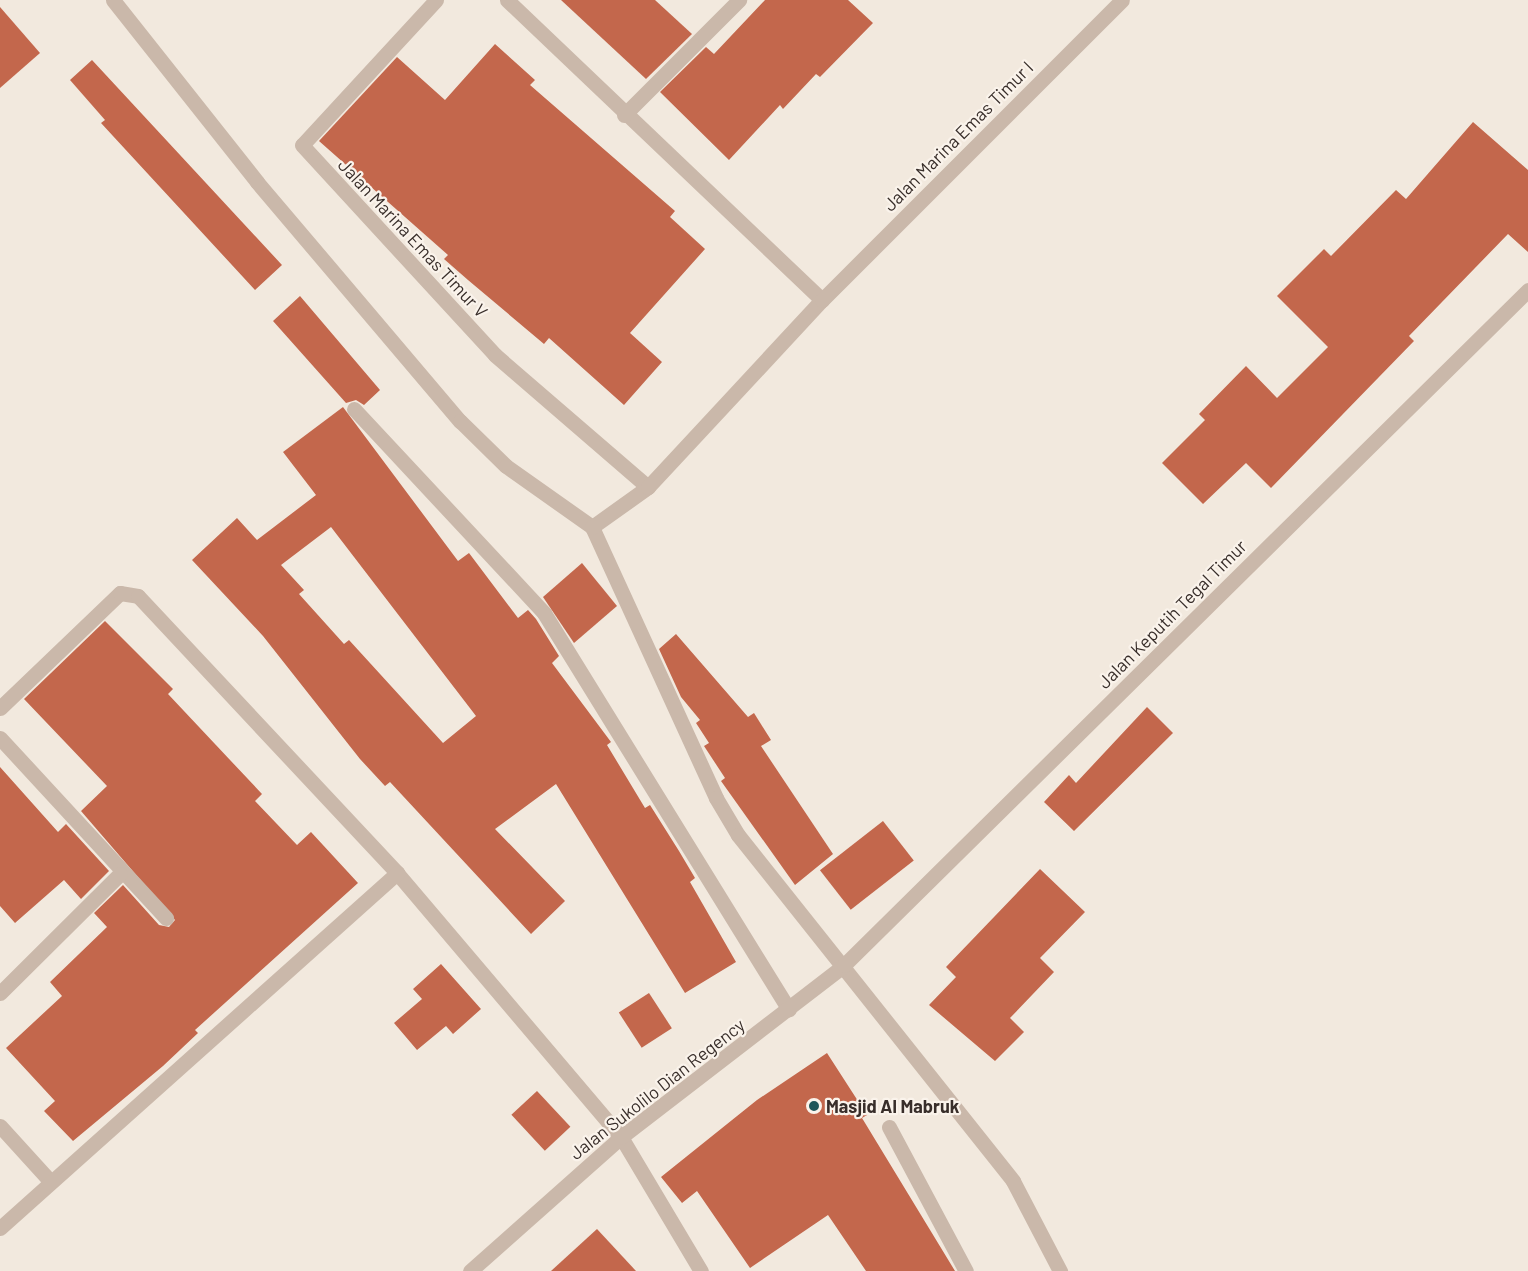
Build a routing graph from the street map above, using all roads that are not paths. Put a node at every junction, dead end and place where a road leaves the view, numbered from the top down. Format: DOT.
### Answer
graph roads {
  1 [pos="113,0"];
  2 [pos="436,0"];
  3 [pos="507,0"];
  4 [pos="739,0"];
  5 [pos="1122,0"];
  6 [pos="624,116"];
  7 [pos="1528,290"];
  8 [pos="822,300"];
  9 [pos="354,409"];
  10 [pos="648,487"];
  11 [pos="592,527"];
  12 [pos="0,708"];
  13 [pos="0,738"];
  14 [pos="397,873"];
  15 [pos="120,874"];
  16 [pos="166,918"];
  17 [pos="844,965"];
  18 [pos="0,993"];
  19 [pos="789,1009"];
  20 [pos="0,1126"];
  21 [pos="889,1127"];
  22 [pos="621,1137"];
  23 [pos="50,1180"];
  24 [pos="0,1228"];
  25 [pos="470,1271"];
  26 [pos="701,1271"];
  27 [pos="966,1271"];
  28 [pos="1059,1271"];
  1 -- 11 [label="street"];
  2 -- 10 [label="street, Jalan Marina Emas Timur V"];
  3 -- 6 [label="street"];
  4 -- 6 [label="street"];
  5 -- 8 [label="street, Jalan Marina Emas Timur I"];
  6 -- 8 [label="street"];
  7 -- 17 [label="street, Jalan Keputih Tegal Timur"];
  8 -- 10 [label="street, Jalan Marina Emas Timur I"];
  9 -- 19 [label="street"];
  10 -- 11 [label="street, Jalan Marina Emas Timur I"];
  11 -- 17 [label="street"];
  12 -- 14 [label="street"];
  13 -- 15 [label="street"];
  14 -- 22 [label="street"];
  14 -- 23 [label="street"];
  15 -- 16 [label="street"];
  15 -- 18 [label="street"];
  17 -- 19 [label="street, Jalan Sukolilo Dian Regency"];
  17 -- 28 [label="street"];
  19 -- 22 [label="street, Jalan Sukolilo Dian Regency"];
  20 -- 23 [label="street"];
  21 -- 27 [label="street"];
  22 -- 25 [label="street, Jalan Sukolilo Dian Regency"];
  22 -- 26 [label="street"];
  23 -- 24 [label="street"];
}
